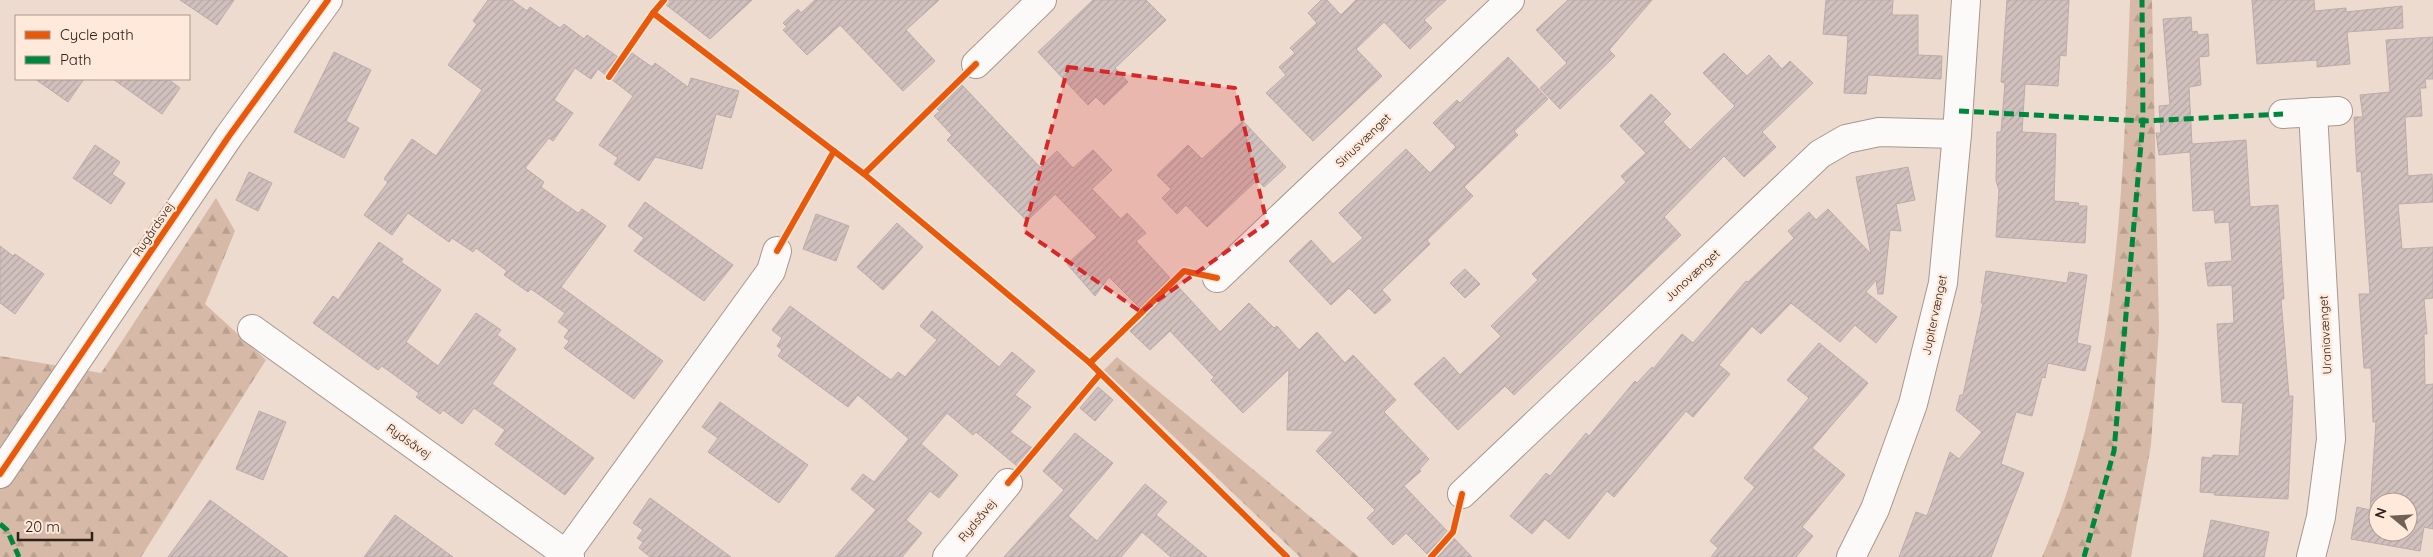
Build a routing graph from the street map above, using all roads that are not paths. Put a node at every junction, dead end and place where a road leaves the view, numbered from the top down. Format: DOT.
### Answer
graph roads {
  1 [pos="328,0"];
  2 [pos="1042,0"];
  3 [pos="1510,0"];
  4 [pos="1966,0"];
  5 [pos="976,64"];
  6 [pos="2283,114"];
  7 [pos="1957,134"];
  8 [pos="777,251"];
  9 [pos="1217,278"];
  10 [pos="252,328"];
  11 [pos="0,474"];
  12 [pos="1008,483"];
  13 [pos="1462,494"];
  14 [pos="568,556"];
  15 [pos="947,557"];
  16 [pos="1851,557"];
  17 [pos="2311,557"];
  1 -- 11 [label="street, Rugårdsvej"];
  2 -- 5 [label="street"];
  3 -- 9 [label="street, Siriusvænget"];
  4 -- 7 [label="street, Jupitervænget"];
  6 -- 17 [label="street, Uraniavænget"];
  7 -- 13 [label="street, Junovænget"];
  7 -- 16 [label="street, Jupitervænget"];
  8 -- 14 [label="street, Rydsåvej"];
  10 -- 14 [label="street, Rydsåvej"];
  12 -- 15 [label="street, Rydsåvej"];
}
